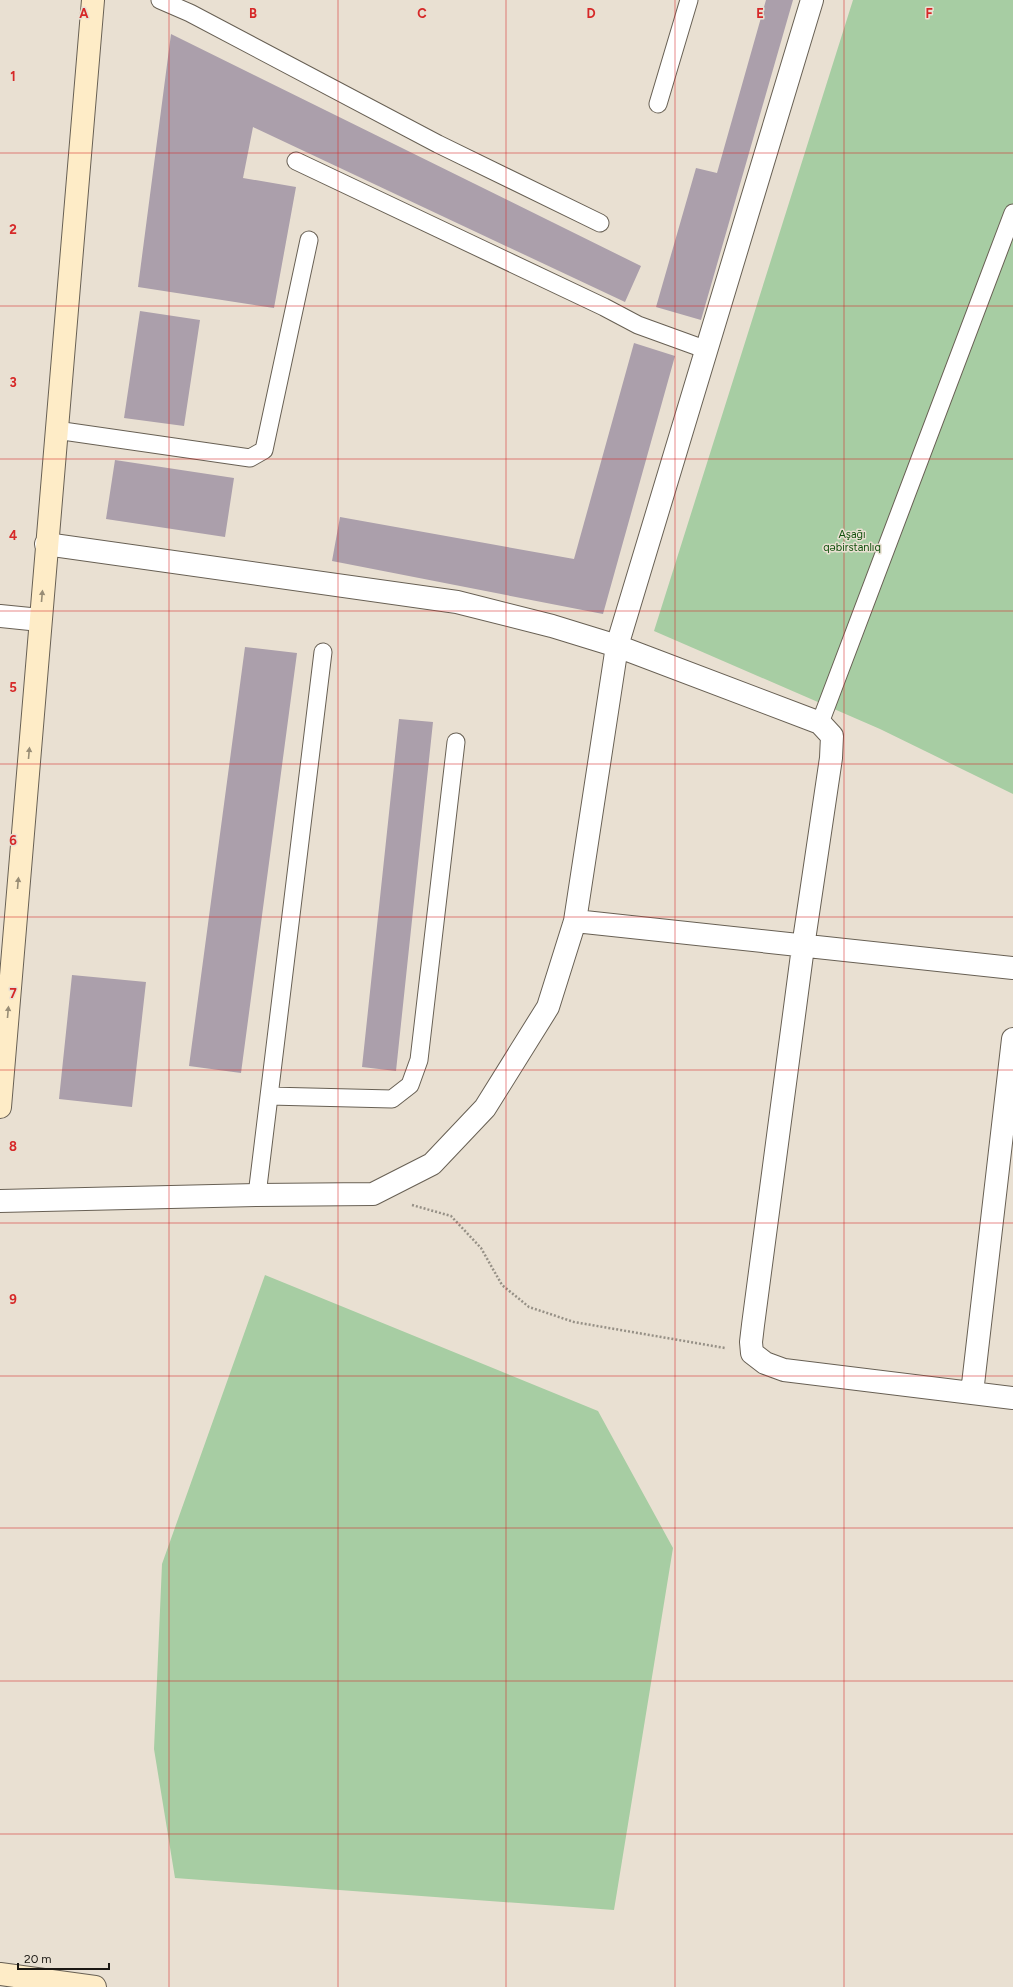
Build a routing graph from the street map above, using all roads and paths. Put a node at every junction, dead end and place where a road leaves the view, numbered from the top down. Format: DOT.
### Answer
graph roads {
  1 [pos="93,0"];
  2 [pos="160,0"];
  3 [pos="689,0"];
  4 [pos="812,0"];
  5 [pos="658,104"];
  6 [pos="296,161"];
  7 [pos="1013,213"];
  8 [pos="600,223"];
  9 [pos="309,240"];
  10 [pos="707,350"];
  11 [pos="56,430"];
  12 [pos="46,544"];
  13 [pos="0,616"];
  14 [pos="40,620"];
  15 [pos="617,646"];
  16 [pos="323,652"];
  17 [pos="820,723"];
  18 [pos="456,742"];
  19 [pos="575,921"];
  20 [pos="803,947"];
  21 [pos="1013,968"];
  22 [pos="1013,1039"];
  23 [pos="2,1057"];
  24 [pos="269,1096"];
  25 [pos="0,1107"];
  26 [pos="257,1194"];
  27 [pos="373,1194"];
  28 [pos="0,1201"];
  29 [pos="752,1353"];
  30 [pos="972,1393"];
  31 [pos="1013,1398"];
  32 [pos="0,1974"];
  33 [pos="95,1987"];
  1 -- 11 [label="street"];
  2 -- 8 [label="lane"];
  3 -- 5 [label="lane"];
  4 -- 10 [label="street"];
  6 -- 10 [label="lane"];
  7 -- 17 [label="lane"];
  9 -- 11 [label="lane"];
  10 -- 15 [label="street"];
  11 -- 12 [label="street"];
  14 -- 12 [label="street, one-way"];
  12 -- 15 [label="street"];
  13 -- 14 [label="street"];
  23 -- 14 [label="street, one-way"];
  15 -- 17 [label="street"];
  15 -- 19 [label="street"];
  16 -- 24 [label="lane"];
  17 -- 20 [label="street"];
  18 -- 24 [label="lane"];
  19 -- 20 [label="street"];
  19 -- 27 [label="street"];
  20 -- 21 [label="street"];
  20 -- 29 [label="street"];
  22 -- 30 [label="street"];
  23 -- 25 [label="street"];
  24 -- 26 [label="lane"];
  26 -- 27 [label="street"];
  26 -- 28 [label="street"];
  27 -- 29 [label="path"];
  29 -- 30 [label="street"];
  30 -- 31 [label="street"];
  32 -- 33 [label="street"];
}
